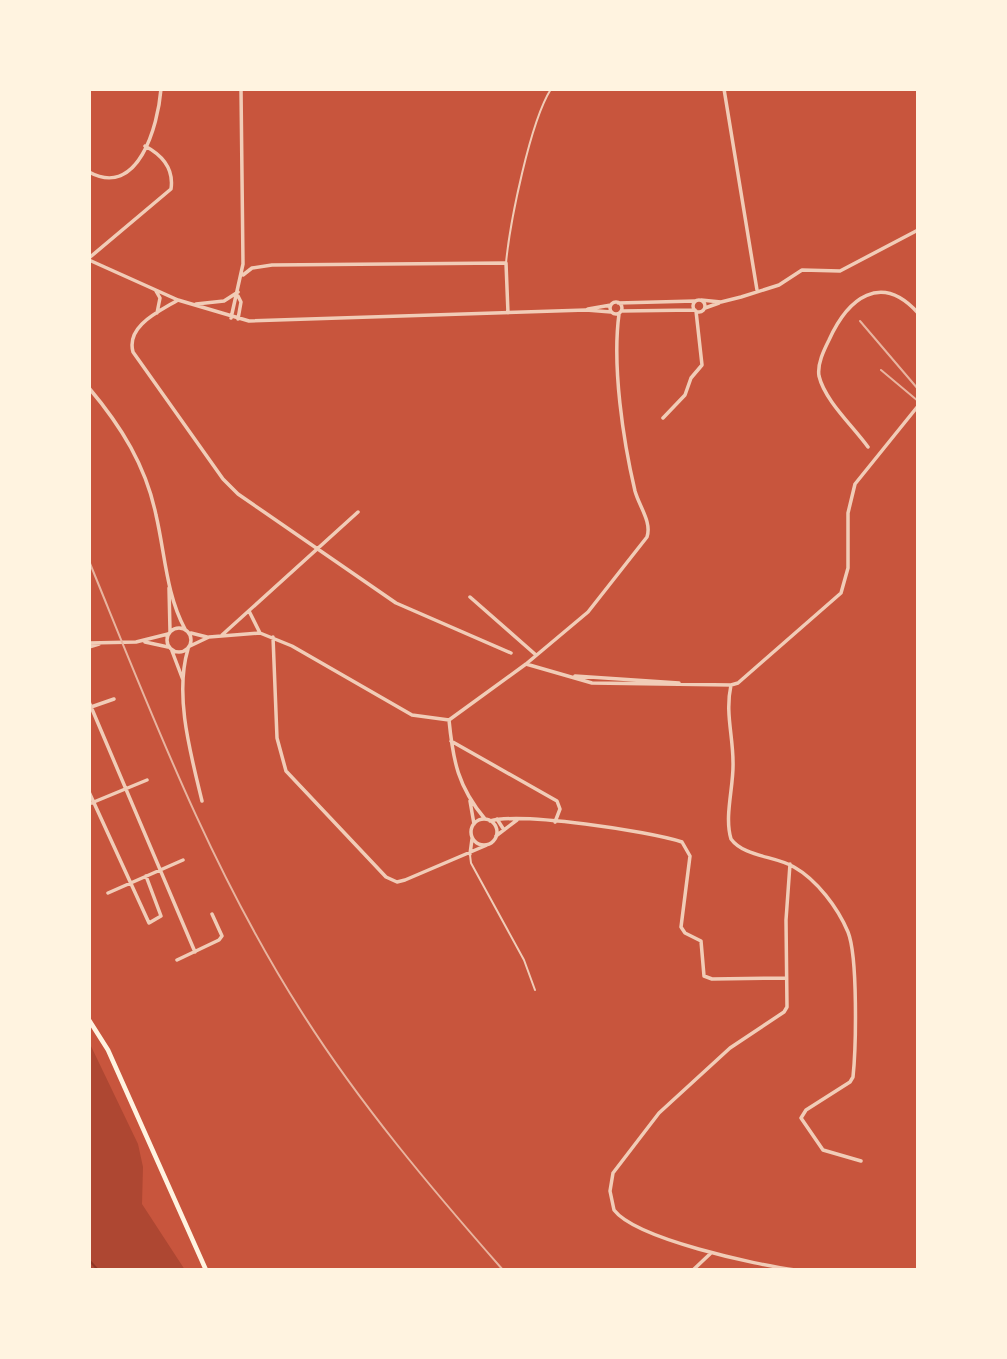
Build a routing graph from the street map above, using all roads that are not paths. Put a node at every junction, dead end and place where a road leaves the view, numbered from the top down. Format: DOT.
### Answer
graph roads {
  1 [pos="161,89"];
  2 [pos="241,89"];
  3 [pos="551,89"];
  4 [pos="724,89"];
  5 [pos="145,146"];
  6 [pos="89,172"];
  7 [pos="918,230"];
  8 [pos="89,259"];
  9 [pos="506,263"];
  10 [pos="243,275"];
  11 [pos="155,290"];
  12 [pos="757,290"];
  13 [pos="238,293"];
  14 [pos="178,300"];
  15 [pos="701,300"];
  16 [pos="695,301"];
  17 [pos="721,302"];
  18 [pos="618,303"];
  19 [pos="194,304"];
  20 [pos="611,305"];
  21 [pos="704,309"];
  22 [pos="586,310"];
  23 [pos="696,310"];
  24 [pos="508,313"];
  25 [pos="616,313"];
  26 [pos="918,313"];
  27 [pos="156,314"];
  28 [pos="231,318"];
  29 [pos="238,319"];
  30 [pos="700,325"];
  31 [pos="89,388"];
  32 [pos="918,406"];
  33 [pos="663,418"];
  34 [pos="868,447"];
  35 [pos="358,512"];
  36 [pos="314,549"];
  37 [pos="169,588"];
  38 [pos="470,597"];
  39 [pos="249,611"];
  40 [pos="186,630"];
  41 [pos="169,633"];
  42 [pos="260,633"];
  43 [pos="222,635"];
  44 [pos="209,637"];
  45 [pos="273,637"];
  46 [pos="136,642"];
  47 [pos="89,645"];
  48 [pos="189,647"];
  49 [pos="171,649"];
  50 [pos="511,653"];
  51 [pos="536,655"];
  52 [pos="526,663"];
  53 [pos="184,685"];
  54 [pos="731,685"];
  55 [pos="114,699"];
  56 [pos="89,702"];
  57 [pos="90,708"];
  58 [pos="449,720"];
  59 [pos="451,741"];
  60 [pos="147,780"];
  61 [pos="126,789"];
  62 [pos="89,792"];
  63 [pos="469,799"];
  64 [pos="202,801"];
  65 [pos="91,803"];
  66 [pos="497,819"];
  67 [pos="488,820"];
  68 [pos="517,820"];
  69 [pos="555,822"];
  70 [pos="474,824"];
  71 [pos="504,830"];
  72 [pos="496,836"];
  73 [pos="472,839"];
  74 [pos="487,845"];
  75 [pos="470,853"];
  76 [pos="183,860"];
  77 [pos="790,864"];
  78 [pos="160,869"];
  79 [pos="146,876"];
  80 [pos="129,883"];
  81 [pos="108,893"];
  82 [pos="212,914"];
  83 [pos="195,952"];
  84 [pos="177,960"];
  85 [pos="786,978"];
  86 [pos="535,990"];
  87 [pos="89,1020"];
  88 [pos="861,1161"];
  89 [pos="711,1253"];
  90 [pos="206,1270"];
  91 [pos="692,1270"];
  92 [pos="794,1270"];
  1 -- 5 [label="street"];
  2 -- 10 [label="street"];
  3 -- 9 [label="lane"];
  4 -- 12 [label="street"];
  5 -- 6 [label="street"];
  5 -- 8 [label="street"];
  7 -- 12 [label="street"];
  8 -- 11 [label="street"];
  9 -- 10 [label="street"];
  9 -- 24 [label="street"];
  10 -- 13 [label="street"];
  11 -- 14 [label="street"];
  11 -- 27 [label="street"];
  12 -- 17 [label="street"];
  13 -- 19 [label="street"];
  13 -- 28 [label="street"];
  13 -- 29 [label="street"];
  14 -- 19 [label="street"];
  14 -- 27 [label="street"];
  15 -- 16 [label="street"];
  15 -- 17 [label="street"];
  15 -- 21 [label="street"];
  16 -- 18 [label="street"];
  16 -- 23 [label="street"];
  17 -- 21 [label="street"];
  18 -- 20 [label="street"];
  18 -- 25 [label="street"];
  19 -- 28 [label="street"];
  20 -- 22 [label="street"];
  20 -- 25 [label="street"];
  21 -- 23 [label="street"];
  21 -- 30 [label="street"];
  22 -- 24 [label="street"];
  22 -- 25 [label="street"];
  23 -- 25 [label="street"];
  23 -- 30 [label="street"];
  24 -- 29 [label="street"];
  25 -- 51 [label="street"];
  26 -- 34 [label="street"];
  27 -- 36 [label="street"];
  28 -- 29 [label="street"];
  30 -- 33 [label="street"];
  31 -- 37 [label="street"];
  32 -- 54 [label="street"];
  35 -- 36 [label="street"];
  36 -- 39 [label="street"];
  36 -- 50 [label="street"];
  37 -- 40 [label="street"];
  37 -- 41 [label="street"];
  38 -- 51 [label="street"];
  39 -- 42 [label="street"];
  39 -- 43 [label="street"];
  40 -- 41 [label="street"];
  40 -- 44 [label="street"];
  40 -- 48 [label="street"];
  41 -- 46 [label="street"];
  41 -- 49 [label="street"];
  42 -- 43 [label="street"];
  42 -- 45 [label="street"];
  43 -- 44 [label="street"];
  44 -- 48 [label="street"];
  45 -- 58 [label="street"];
  45 -- 75 [label="street"];
  46 -- 47 [label="street"];
  46 -- 49 [label="street"];
  48 -- 49 [label="street"];
  48 -- 53 [label="street"];
  49 -- 53 [label="street"];
  51 -- 52 [label="street"];
  52 -- 54 [label="street"];
  52 -- 58 [label="street"];
  53 -- 64 [label="street"];
  54 -- 77 [label="street"];
  55 -- 57 [label="street"];
  56 -- 57 [label="street"];
  57 -- 61 [label="street"];
  58 -- 59 [label="street"];
  59 -- 63 [label="street"];
  59 -- 69 [label="street"];
  60 -- 61 [label="street"];
  61 -- 65 [label="street"];
  61 -- 78 [label="street"];
  62 -- 65 [label="street"];
  63 -- 67 [label="street"];
  63 -- 70 [label="street"];
  65 -- 80 [label="street"];
  66 -- 67 [label="street"];
  66 -- 68 [label="street"];
  66 -- 71 [label="street"];
  67 -- 70 [label="street"];
  67 -- 72 [label="street"];
  68 -- 69 [label="street"];
  68 -- 71 [label="street"];
  69 -- 85 [label="street"];
  70 -- 73 [label="street"];
  71 -- 72 [label="street"];
  72 -- 74 [label="street"];
  73 -- 74 [label="street"];
  73 -- 75 [label="street"];
  74 -- 75 [label="street"];
  75 -- 86 [label="lane"];
  76 -- 78 [label="street"];
  77 -- 85 [label="street"];
  77 -- 88 [label="street"];
  78 -- 79 [label="street"];
  78 -- 83 [label="street"];
  79 -- 80 [label="street"];
  79 -- 80 [label="street"];
  80 -- 81 [label="street"];
  82 -- 83 [label="street"];
  83 -- 84 [label="street"];
  85 -- 89 [label="street"];
  87 -- 90 [label="main road"];
  89 -- 91 [label="street"];
  89 -- 92 [label="street"];
}
